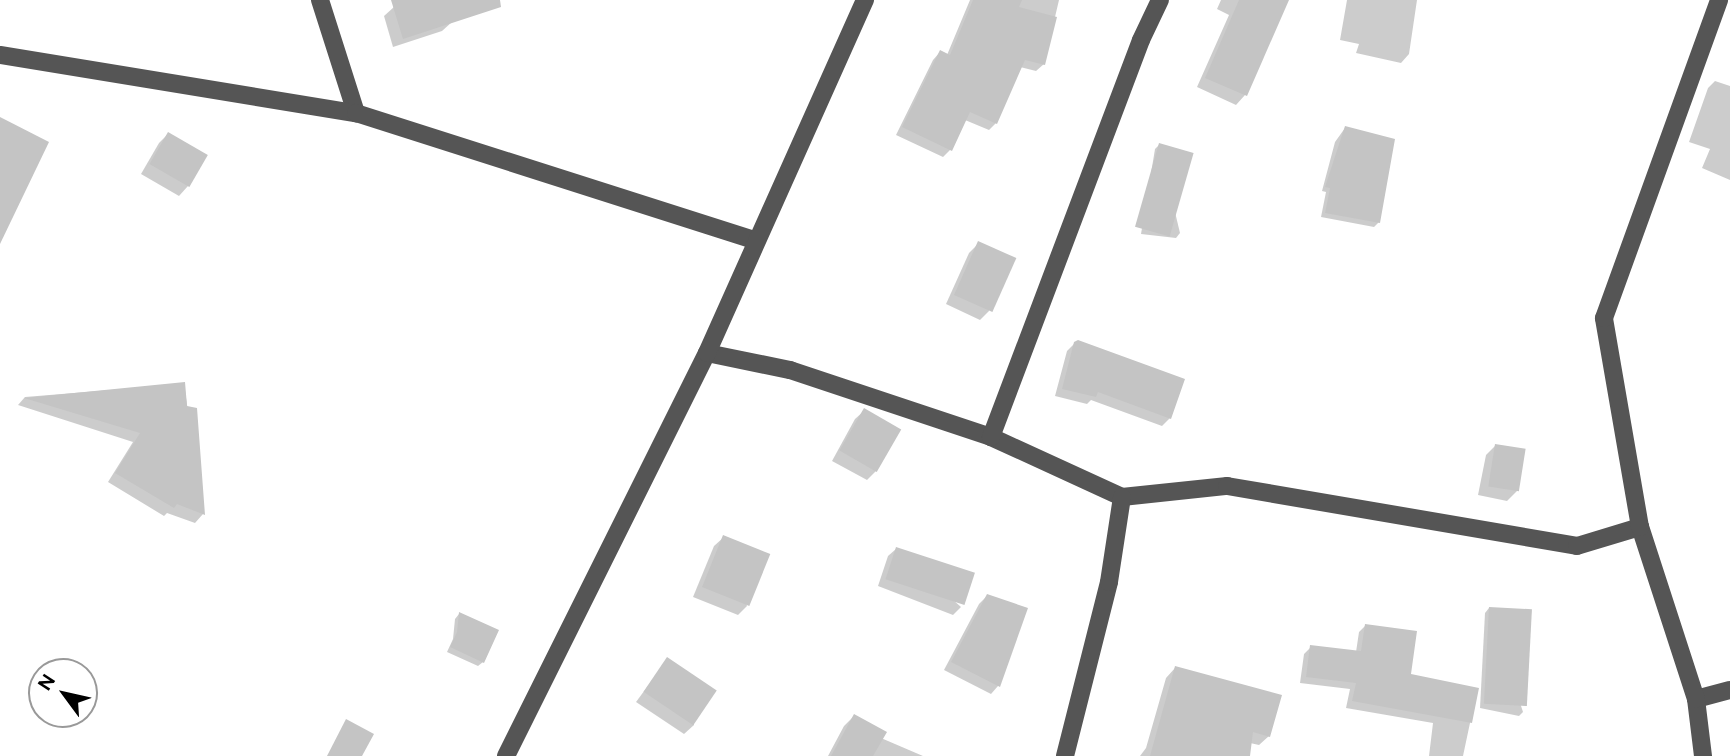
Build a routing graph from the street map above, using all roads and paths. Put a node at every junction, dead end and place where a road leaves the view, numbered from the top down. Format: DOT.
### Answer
graph roads {
  1 [pos="320,0"];
  2 [pos="865,0"];
  3 [pos="1160,0"];
  4 [pos="1719,0"];
  5 [pos="0,55"];
  6 [pos="356,113"];
  7 [pos="755,240"];
  8 [pos="707,354"];
  9 [pos="991,437"];
  10 [pos="1122,497"];
  11 [pos="1640,527"];
  12 [pos="1730,690"];
  13 [pos="1696,699"];
  14 [pos="506,756"];
  15 [pos="1065,756"];
  16 [pos="1703,756"];
  1 -- 6 [label="street"];
  2 -- 7 [label="street"];
  3 -- 9 [label="street"];
  4 -- 11 [label="street"];
  5 -- 6 [label="street"];
  6 -- 7 [label="street"];
  7 -- 8 [label="street"];
  8 -- 9 [label="street"];
  8 -- 14 [label="street"];
  9 -- 10 [label="street"];
  10 -- 11 [label="street"];
  10 -- 15 [label="street"];
  11 -- 13 [label="street"];
  12 -- 13 [label="street"];
  13 -- 16 [label="street"];
}
